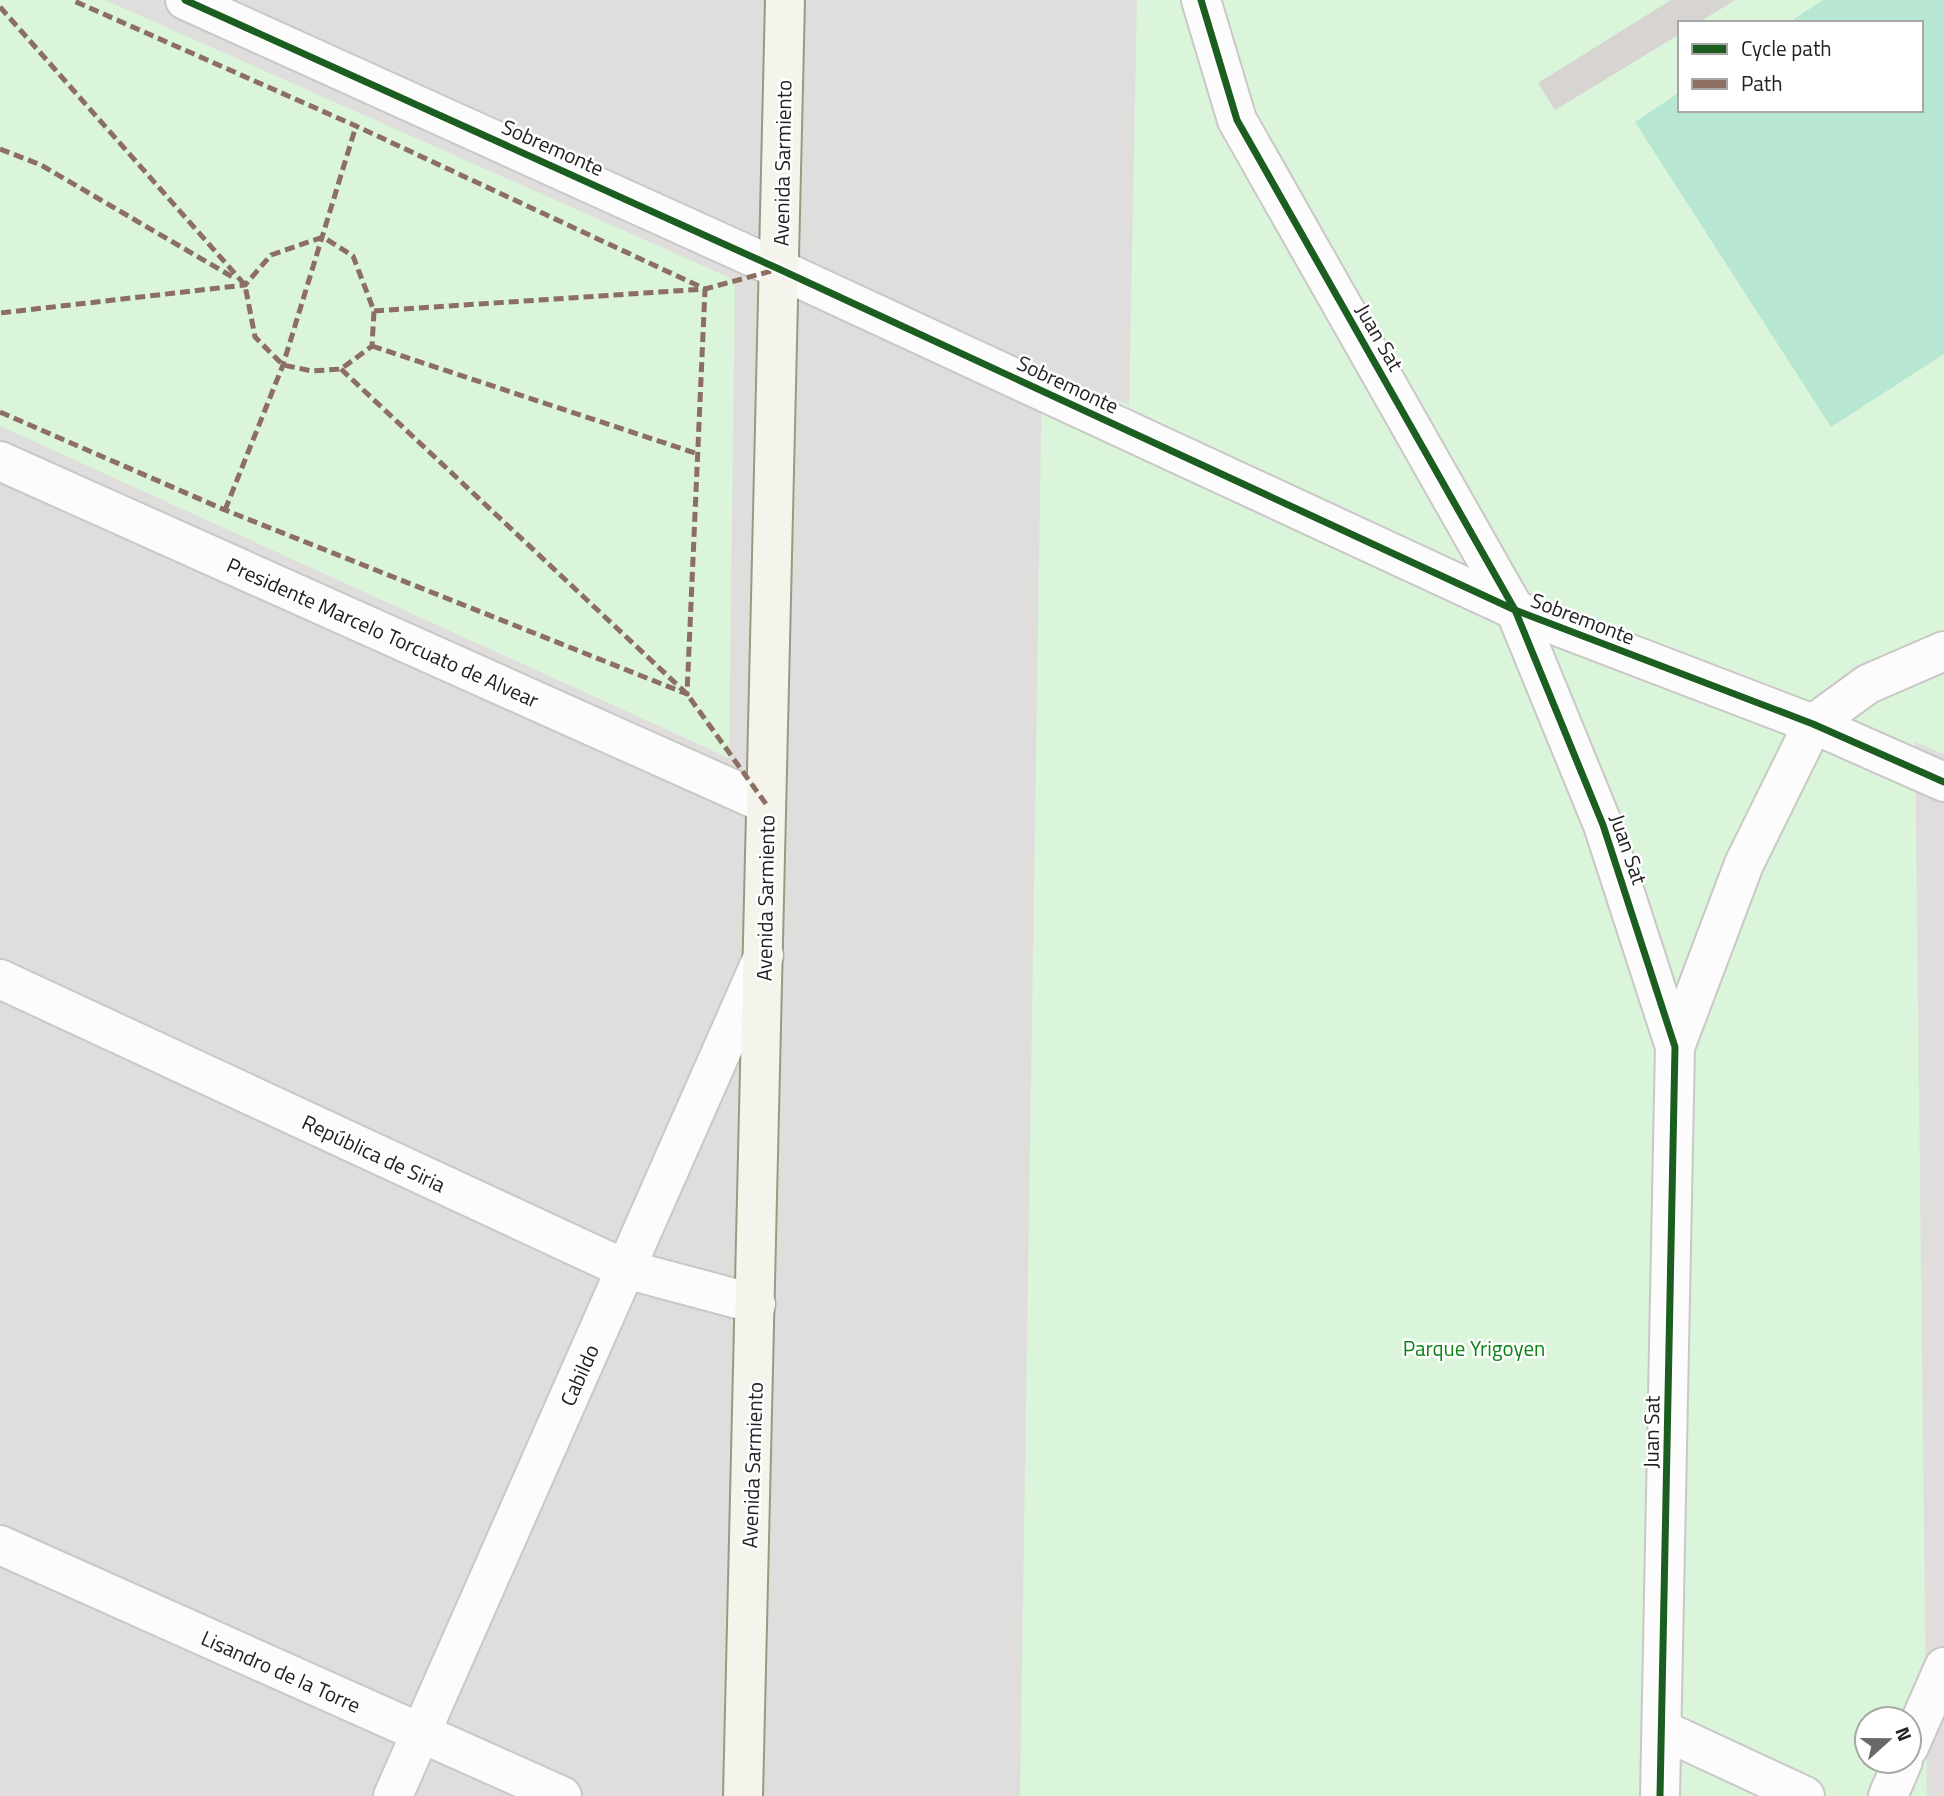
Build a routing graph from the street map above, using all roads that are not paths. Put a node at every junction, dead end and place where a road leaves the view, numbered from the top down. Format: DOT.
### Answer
graph roads {
  1 [pos="185,0"];
  2 [pos="785,0"];
  3 [pos="1201,0"];
  4 [pos="779,269"];
  5 [pos="0,461"];
  6 [pos="1515,610"];
  7 [pos="1944,651"];
  8 [pos="1813,724"];
  9 [pos="1944,782"];
  10 [pos="766,804"];
  11 [pos="764,954"];
  12 [pos="0,979"];
  13 [pos="1675,1047"];
  14 [pos="625,1269"];
  15 [pos="756,1304"];
  16 [pos="0,1545"];
  17 [pos="1944,1667"];
  18 [pos="1923,1715"];
  19 [pos="1663,1730"];
  20 [pos="421,1733"];
  21 [pos="1897,1775"];
  22 [pos="393,1796"];
  23 [pos="562,1796"];
  24 [pos="743,1796"];
  25 [pos="1660,1796"];
  26 [pos="1805,1796"];
  27 [pos="1888,1796"];
  1 -- 4 [label="street, Sobremonte"];
  2 -- 4 [label="main road, Avenida Sarmiento"];
  3 -- 6 [label="street, Juan Sat"];
  4 -- 6 [label="street, Sobremonte"];
  4 -- 10 [label="main road, Avenida Sarmiento"];
  5 -- 10 [label="street, Presidente Marcelo Torcuato de Alvear"];
  6 -- 8 [label="street, Sobremonte"];
  6 -- 13 [label="street, Juan Sat"];
  7 -- 8 [label="street"];
  8 -- 9 [label="street, Sobremonte"];
  8 -- 13 [label="street"];
  10 -- 11 [label="main road, Avenida Sarmiento"];
  11 -- 14 [label="street, Cabildo"];
  11 -- 15 [label="main road, Avenida Sarmiento"];
  12 -- 14 [label="street, República de Siria"];
  13 -- 19 [label="street, Juan Sat"];
  14 -- 15 [label="street, República de Siria"];
  14 -- 20 [label="street, Cabildo"];
  15 -- 24 [label="main road, Avenida Sarmiento"];
  16 -- 20 [label="street, Lisandro de la Torre"];
  17 -- 18 [label="street"];
  19 -- 25 [label="street, Juan Sat"];
  19 -- 26 [label="street"];
  20 -- 22 [label="street, Cabildo"];
  20 -- 23 [label="street, Lisandro de la Torre"];
  21 -- 27 [label="street"];
}
